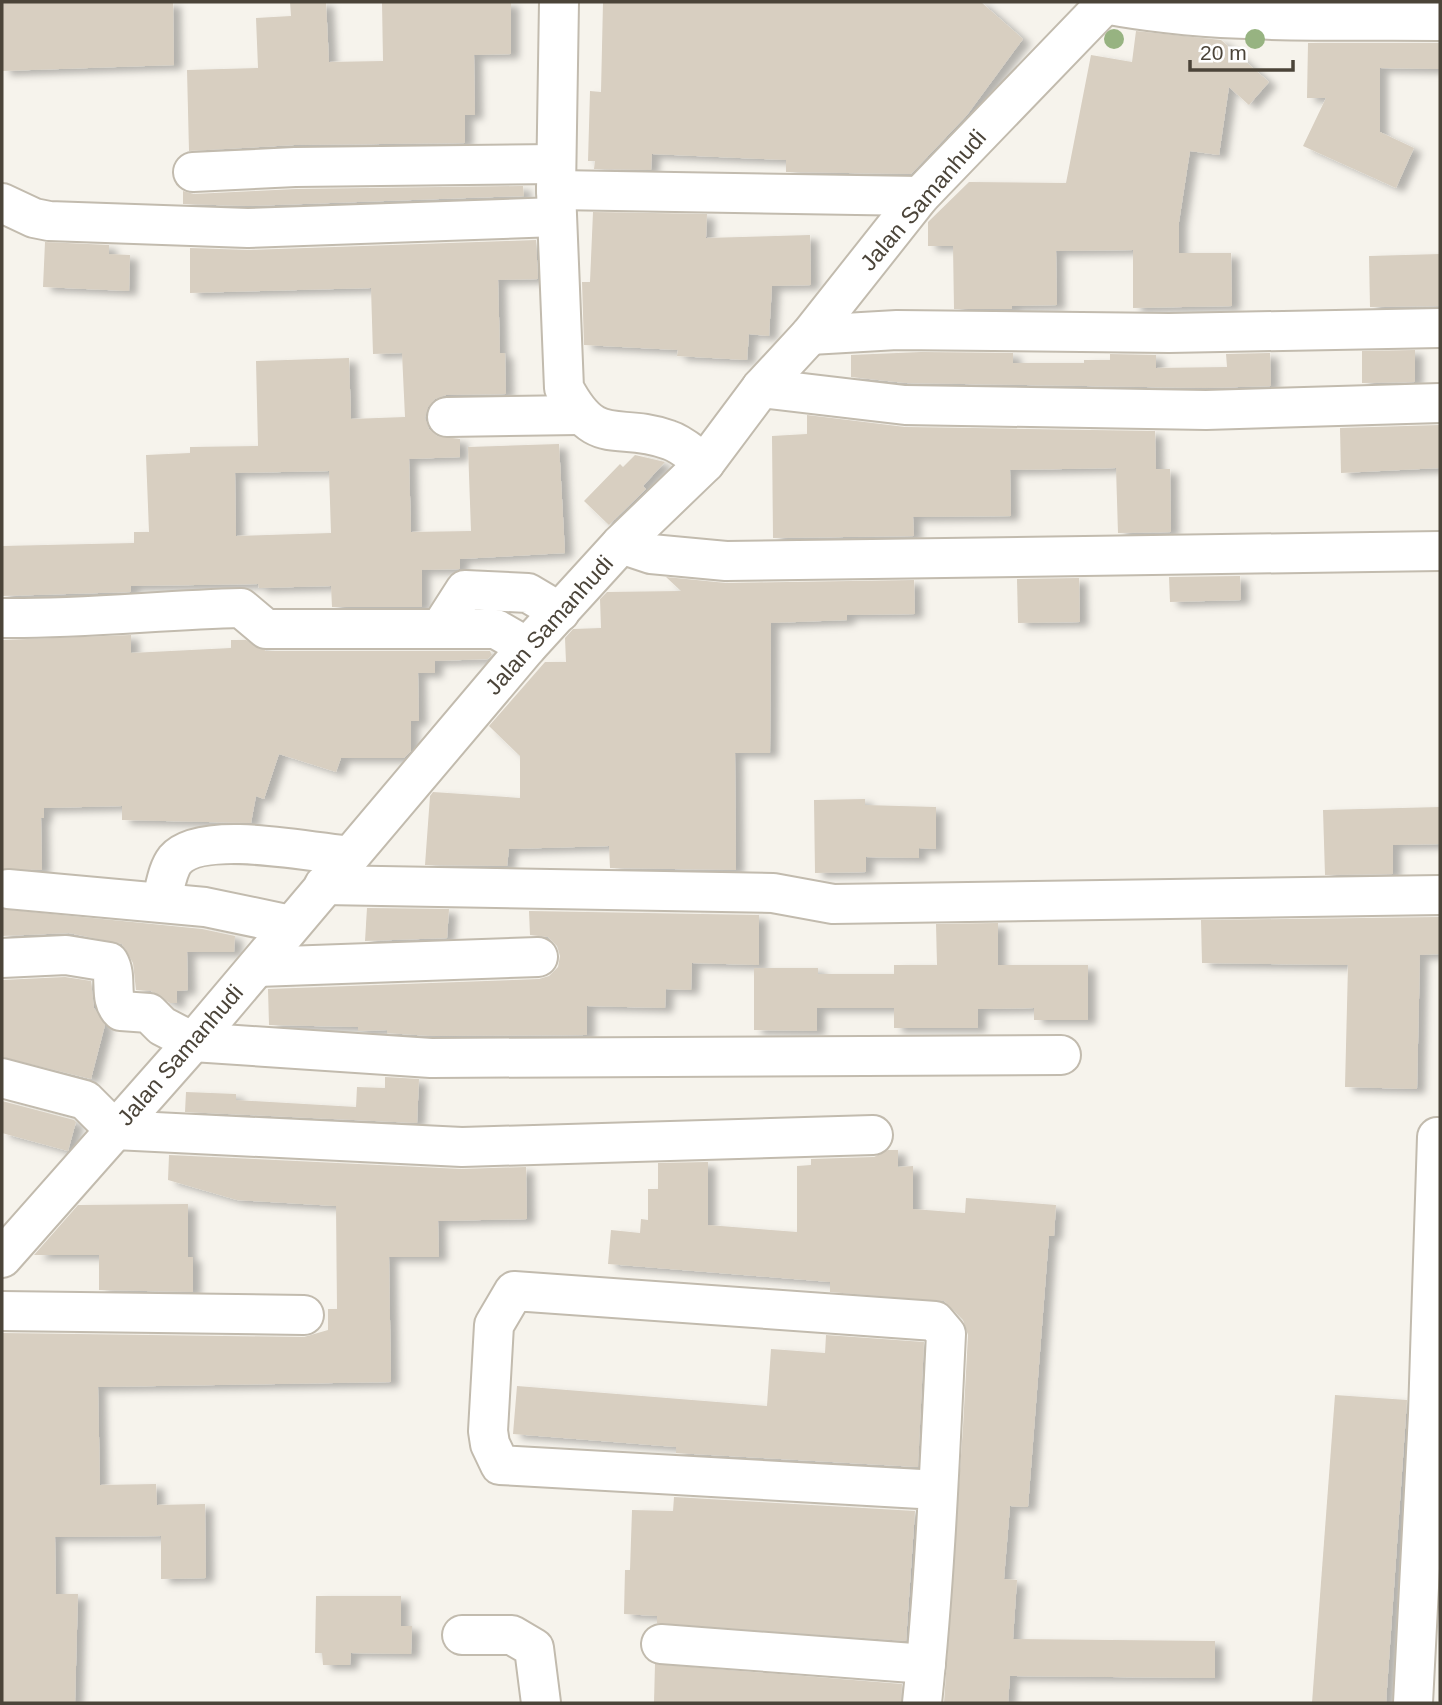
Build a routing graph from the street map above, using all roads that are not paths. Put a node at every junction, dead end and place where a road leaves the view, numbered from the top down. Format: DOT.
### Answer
graph roads {
  1 [pos="559,2"];
  2 [pos="1106,3"];
  3 [pos="1440,21"];
  4 [pos="193,172"];
  5 [pos="556,190"];
  6 [pos="920,196"];
  7 [pos="2,202"];
  8 [pos="1440,328"];
  9 [pos="810,335"];
  10 [pos="761,388"];
  11 [pos="1440,403"];
  12 [pos="578,415"];
  13 [pos="447,417"];
  14 [pos="705,463"];
  15 [pos="621,544"];
  16 [pos="1440,551"];
  17 [pos="560,611"];
  18 [pos="2,618"];
  19 [pos="440,629"];
  20 [pos="527,647"];
  21 [pos="349,856"];
  22 [pos="324,885"];
  23 [pos="8,889"];
  24 [pos="1440,895"];
  25 [pos="161,901"];
  26 [pos="290,925"];
  27 [pos="538,957"];
  28 [pos="2,958"];
  29 [pos="257,967"];
  30 [pos="193,1042"];
  31 [pos="1061,1055"];
  32 [pos="2,1078"];
  33 [pos="115,1130"];
  34 [pos="873,1135"];
  35 [pos="1437,1138"];
  36 [pos="2,1258"];
  37 [pos="2,1311"];
  38 [pos="304,1315"];
  39 [pos="938,1490"];
  40 [pos="461,1635"];
  41 [pos="661,1644"];
  42 [pos="926,1664"];
  43 [pos="541,1703"];
  44 [pos="922,1703"];
  45 [pos="1413,1703"];
  1 -- 5 [label="street"];
  2 -- 3 [label="street"];
  2 -- 6 [label="street, Jalan Samanhudi"];
  4 -- 5 [label="street"];
  5 -- 6 [label="street"];
  5 -- 7 [label="street"];
  5 -- 12 [label="street"];
  6 -- 9 [label="street, Jalan Samanhudi"];
  8 -- 9 [label="street"];
  9 -- 10 [label="street, Jalan Samanhudi"];
  10 -- 11 [label="street"];
  10 -- 14 [label="street, Jalan Samanhudi"];
  12 -- 13 [label="street"];
  12 -- 14 [label="street"];
  14 -- 15 [label="street, Jalan Samanhudi"];
  15 -- 16 [label="street"];
  15 -- 17 [label="street, Jalan Samanhudi"];
  17 -- 19 [label="street"];
  17 -- 20 [label="street, Jalan Samanhudi"];
  18 -- 19 [label="street"];
  19 -- 20 [label="street"];
  20 -- 21 [label="street, Jalan Samanhudi"];
  21 -- 22 [label="street, Jalan Samanhudi"];
  21 -- 25 [label="street"];
  22 -- 24 [label="street"];
  22 -- 26 [label="street, Jalan Samanhudi"];
  23 -- 25 [label="street"];
  25 -- 26 [label="street"];
  26 -- 29 [label="street, Jalan Samanhudi"];
  27 -- 29 [label="street"];
  28 -- 30 [label="street"];
  29 -- 30 [label="street, Jalan Samanhudi"];
  30 -- 31 [label="street"];
  30 -- 33 [label="street, Jalan Samanhudi"];
  32 -- 33 [label="street"];
  33 -- 34 [label="street"];
  33 -- 36 [label="street, Jalan Samanhudi"];
  35 -- 45 [label="street"];
  37 -- 38 [label="street"];
  39 -- 39 [label="street"];
  39 -- 42 [label="street"];
  40 -- 43 [label="street"];
  41 -- 42 [label="street"];
  42 -- 44 [label="street"];
}
